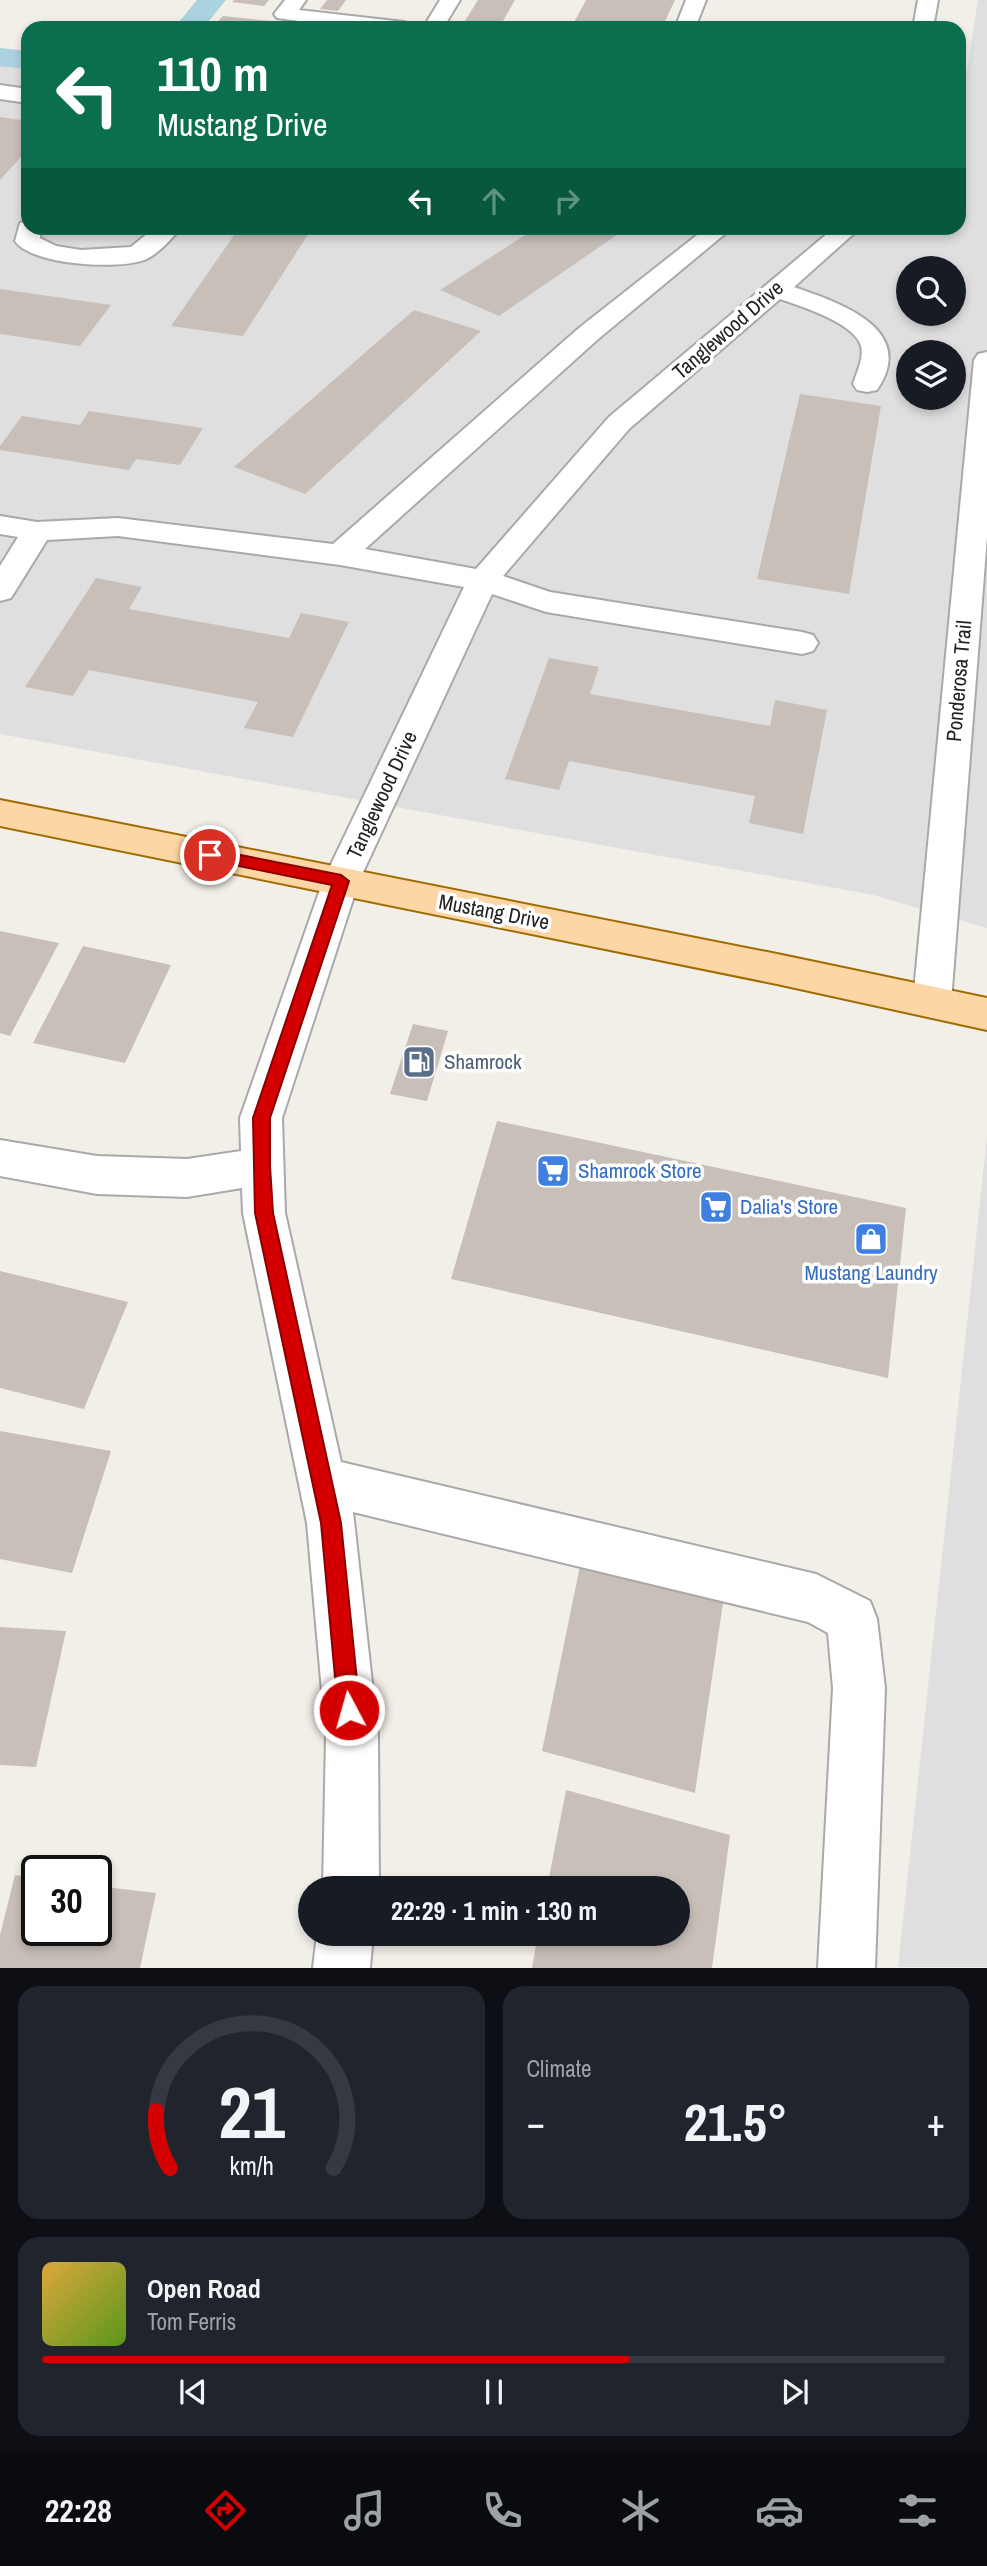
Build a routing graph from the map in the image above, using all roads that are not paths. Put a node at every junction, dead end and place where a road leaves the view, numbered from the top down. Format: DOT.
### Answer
graph roads {
  1 [pos="296,0"];
  2 [pos="450,0"];
  3 [pos="696,0"];
  4 [pos="928,0"];
  5 [pos="344,21"];
  6 [pos="437,21"];
  7 [pos="688,21"];
  8 [pos="924,21"];
  9 [pos="0,92"];
  10 [pos="21,95"];
  11 [pos="28,235"];
  12 [pos="160,235"];
  13 [pos="711,235"];
  14 [pos="840,235"];
  15 [pos="776,289"];
  16 [pos="987,360"];
  17 [pos="867,384"];
  18 [pos="0,525"];
  19 [pos="37,531"];
  20 [pos="340,555"];
  21 [pos="483,580"];
  22 [pos="0,591"];
  23 [pos="802,643"];
  24 [pos="0,813"];
  25 [pos="341,881"];
  26 [pos="932,1002"];
  27 [pos="987,1014"];
  28 [pos="0,1157"];
  29 [pos="261,1166"];
  30 [pos="322,1482"];
  31 [pos="351,1876"];
  32 [pos="344,1946"];
  33 [pos="341,1968"];
  34 [pos="846,1968"];
  1 -- 5 [label="street"];
  2 -- 6 [label="street"];
  3 -- 7 [label="street"];
  4 -- 8 [label="street"];
  9 -- 10 [label="street"];
  11 -- 12 [label="street"];
  13 -- 20 [label="street"];
  14 -- 15 [label="street, Tanglewood Drive"];
  15 -- 17 [label="street"];
  15 -- 21 [label="street, Tanglewood Drive"];
  16 -- 26 [label="street, Ponderosa Trail"];
  18 -- 19 [label="street"];
  19 -- 20 [label="street"];
  19 -- 22 [label="street"];
  20 -- 21 [label="street"];
  21 -- 23 [label="street"];
  21 -- 25 [label="street, Tanglewood Drive"];
  24 -- 25 [label="main road, Mustang Drive"];
  25 -- 26 [label="main road, Mustang Drive"];
  25 -- 29 [label="street, Tanglewood Drive"];
  26 -- 27 [label="main road, Mustang Drive"];
  28 -- 29 [label="street"];
  29 -- 30 [label="street, Tanglewood Drive"];
  30 -- 31 [label="street, Tanglewood Drive"];
  30 -- 34 [label="street"];
  32 -- 33 [label="street"];
}
